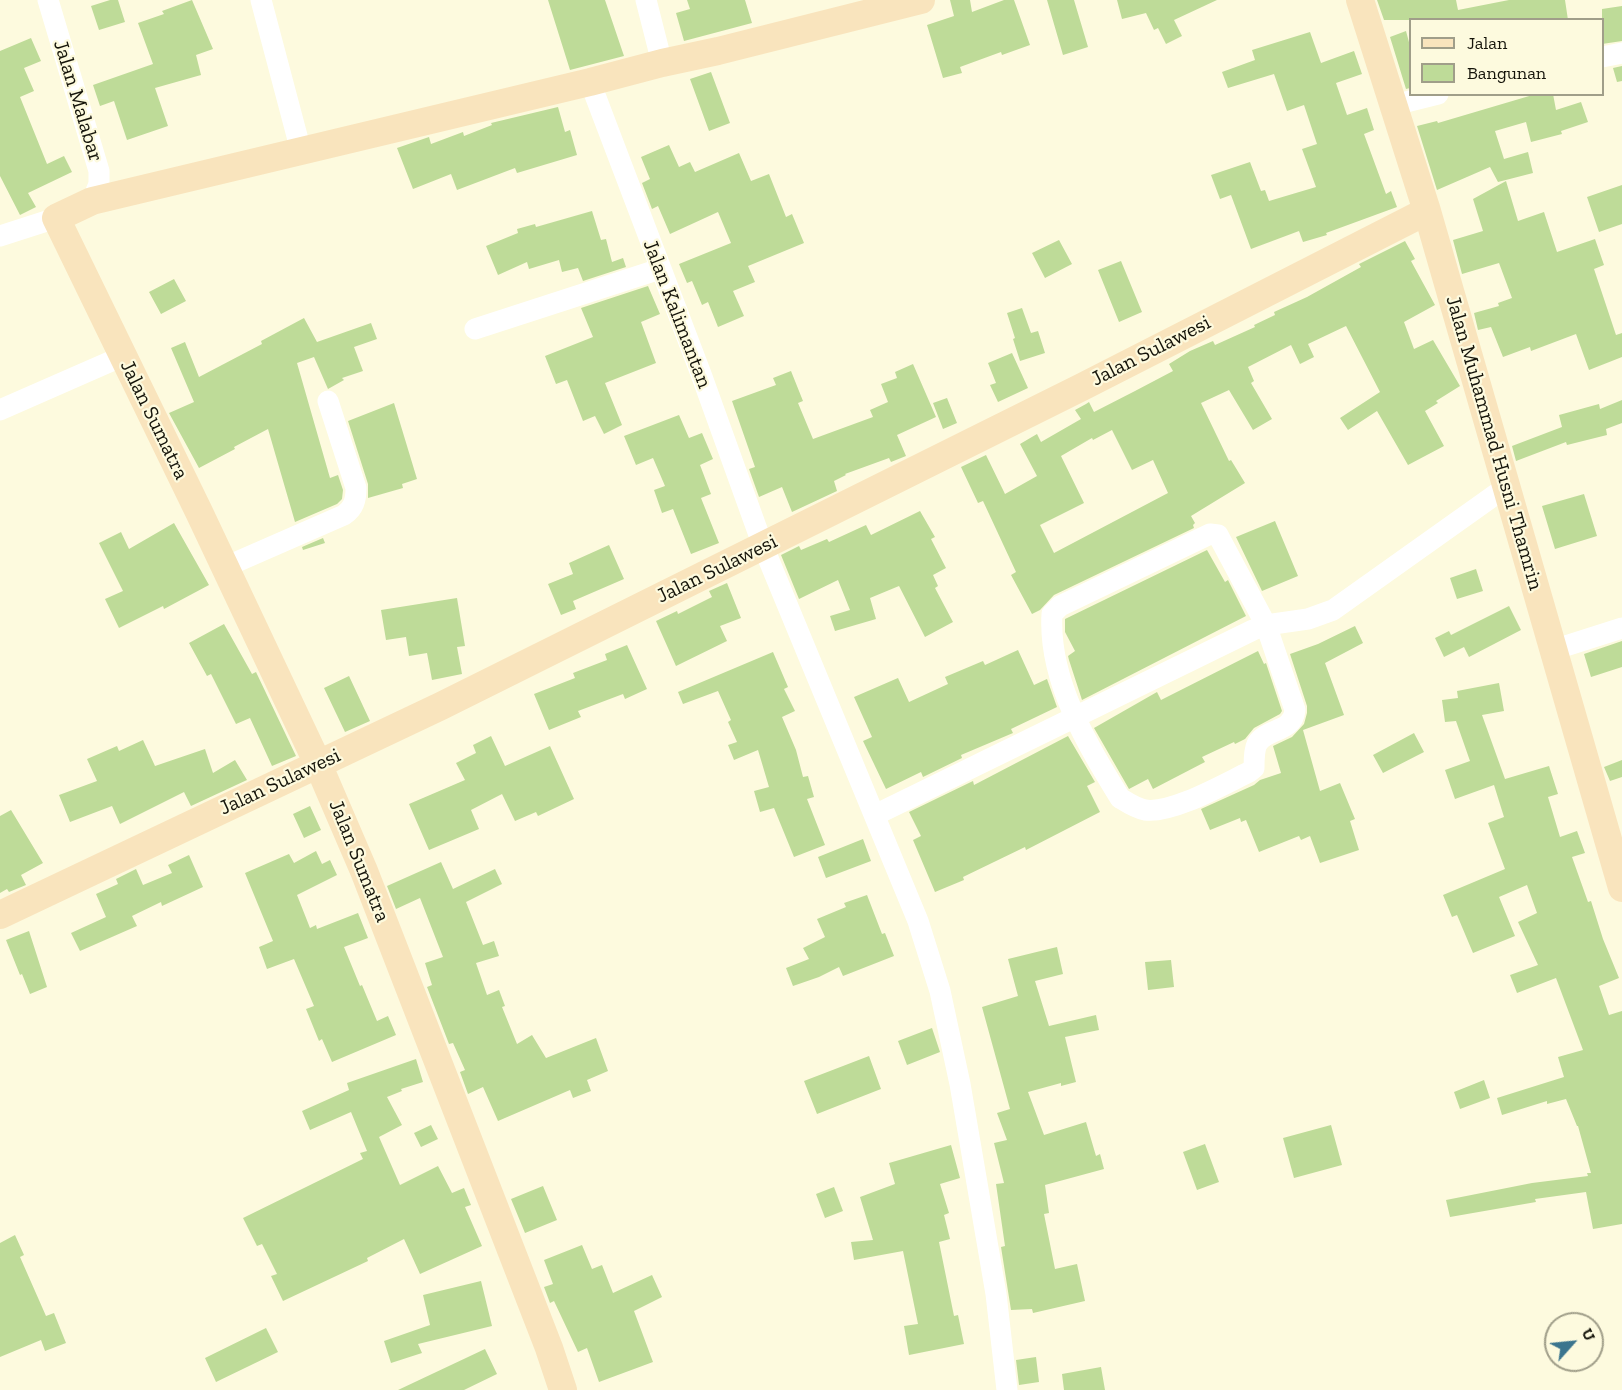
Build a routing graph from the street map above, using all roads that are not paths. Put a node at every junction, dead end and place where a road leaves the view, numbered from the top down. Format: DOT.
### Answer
graph roads {
  1 [pos="48,0"];
  2 [pos="261,0"];
  3 [pos="646,0"];
  4 [pos="921,0"];
  5 [pos="1360,0"];
  6 [pos="1622,53"];
  7 [pos="1604,57"];
  8 [pos="662,63"];
  9 [pos="590,82"];
  10 [pos="1430,96"];
  11 [pos="1394,105"];
  12 [pos="301,151"];
  13 [pos="92,201"];
  14 [pos="1427,211"];
  15 [pos="56,218"];
  16 [pos="0,237"];
  17 [pos="660,269"];
  18 [pos="475,329"];
  19 [pos="123,356"];
  20 [pos="328,401"];
  21 [pos="0,410"];
  22 [pos="1506,487"];
  23 [pos="763,546"];
  24 [pos="225,567"];
  25 [pos="1266,625"];
  26 [pos="1622,628"];
  27 [pos="1553,650"];
  28 [pos="1075,717"];
  29 [pos="318,764"];
  30 [pos="875,815"];
  31 [pos="1622,888"];
  32 [pos="0,915"];
  33 [pos="563,1390"];
  34 [pos="1007,1390"];
  1 -- 13 [label="street, Jalan Malabar"];
  2 -- 12 [label="street"];
  3 -- 8 [label="street"];
  4 -- 8 [label="street"];
  5 -- 11 [label="street, Jalan Muhammad Husni Thamrin"];
  6 -- 7 [label="street"];
  8 -- 9 [label="street"];
  9 -- 12 [label="street"];
  9 -- 17 [label="street, Jalan Kalimantan"];
  10 -- 11 [label="street"];
  11 -- 14 [label="street, Jalan Muhammad Husni Thamrin"];
  12 -- 13 [label="street"];
  13 -- 15 [label="street"];
  14 -- 22 [label="street, Jalan Muhammad Husni Thamrin"];
  14 -- 23 [label="street, Jalan Sulawesi"];
  15 -- 16 [label="street"];
  15 -- 19 [label="street, Jalan Sumatra"];
  17 -- 18 [label="street"];
  17 -- 23 [label="street, Jalan Kalimantan"];
  19 -- 21 [label="street"];
  19 -- 24 [label="street, Jalan Sumatra"];
  20 -- 24 [label="street"];
  22 -- 25 [label="street"];
  22 -- 27 [label="street, Jalan Muhammad Husni Thamrin"];
  23 -- 29 [label="street, Jalan Sulawesi"];
  23 -- 30 [label="street, Jalan Kalimantan"];
  24 -- 29 [label="street, Jalan Sumatra"];
  25 -- 28 [label="street"];
  25 -- 28 [label="street"];
  25 -- 28 [label="street"];
  26 -- 27 [label="street"];
  27 -- 31 [label="street, Jalan Muhammad Husni Thamrin"];
  28 -- 30 [label="street"];
  29 -- 32 [label="street, Jalan Sulawesi"];
  29 -- 33 [label="street, Jalan Sumatra"];
  30 -- 34 [label="street, Jalan Kalimantan"];
}
